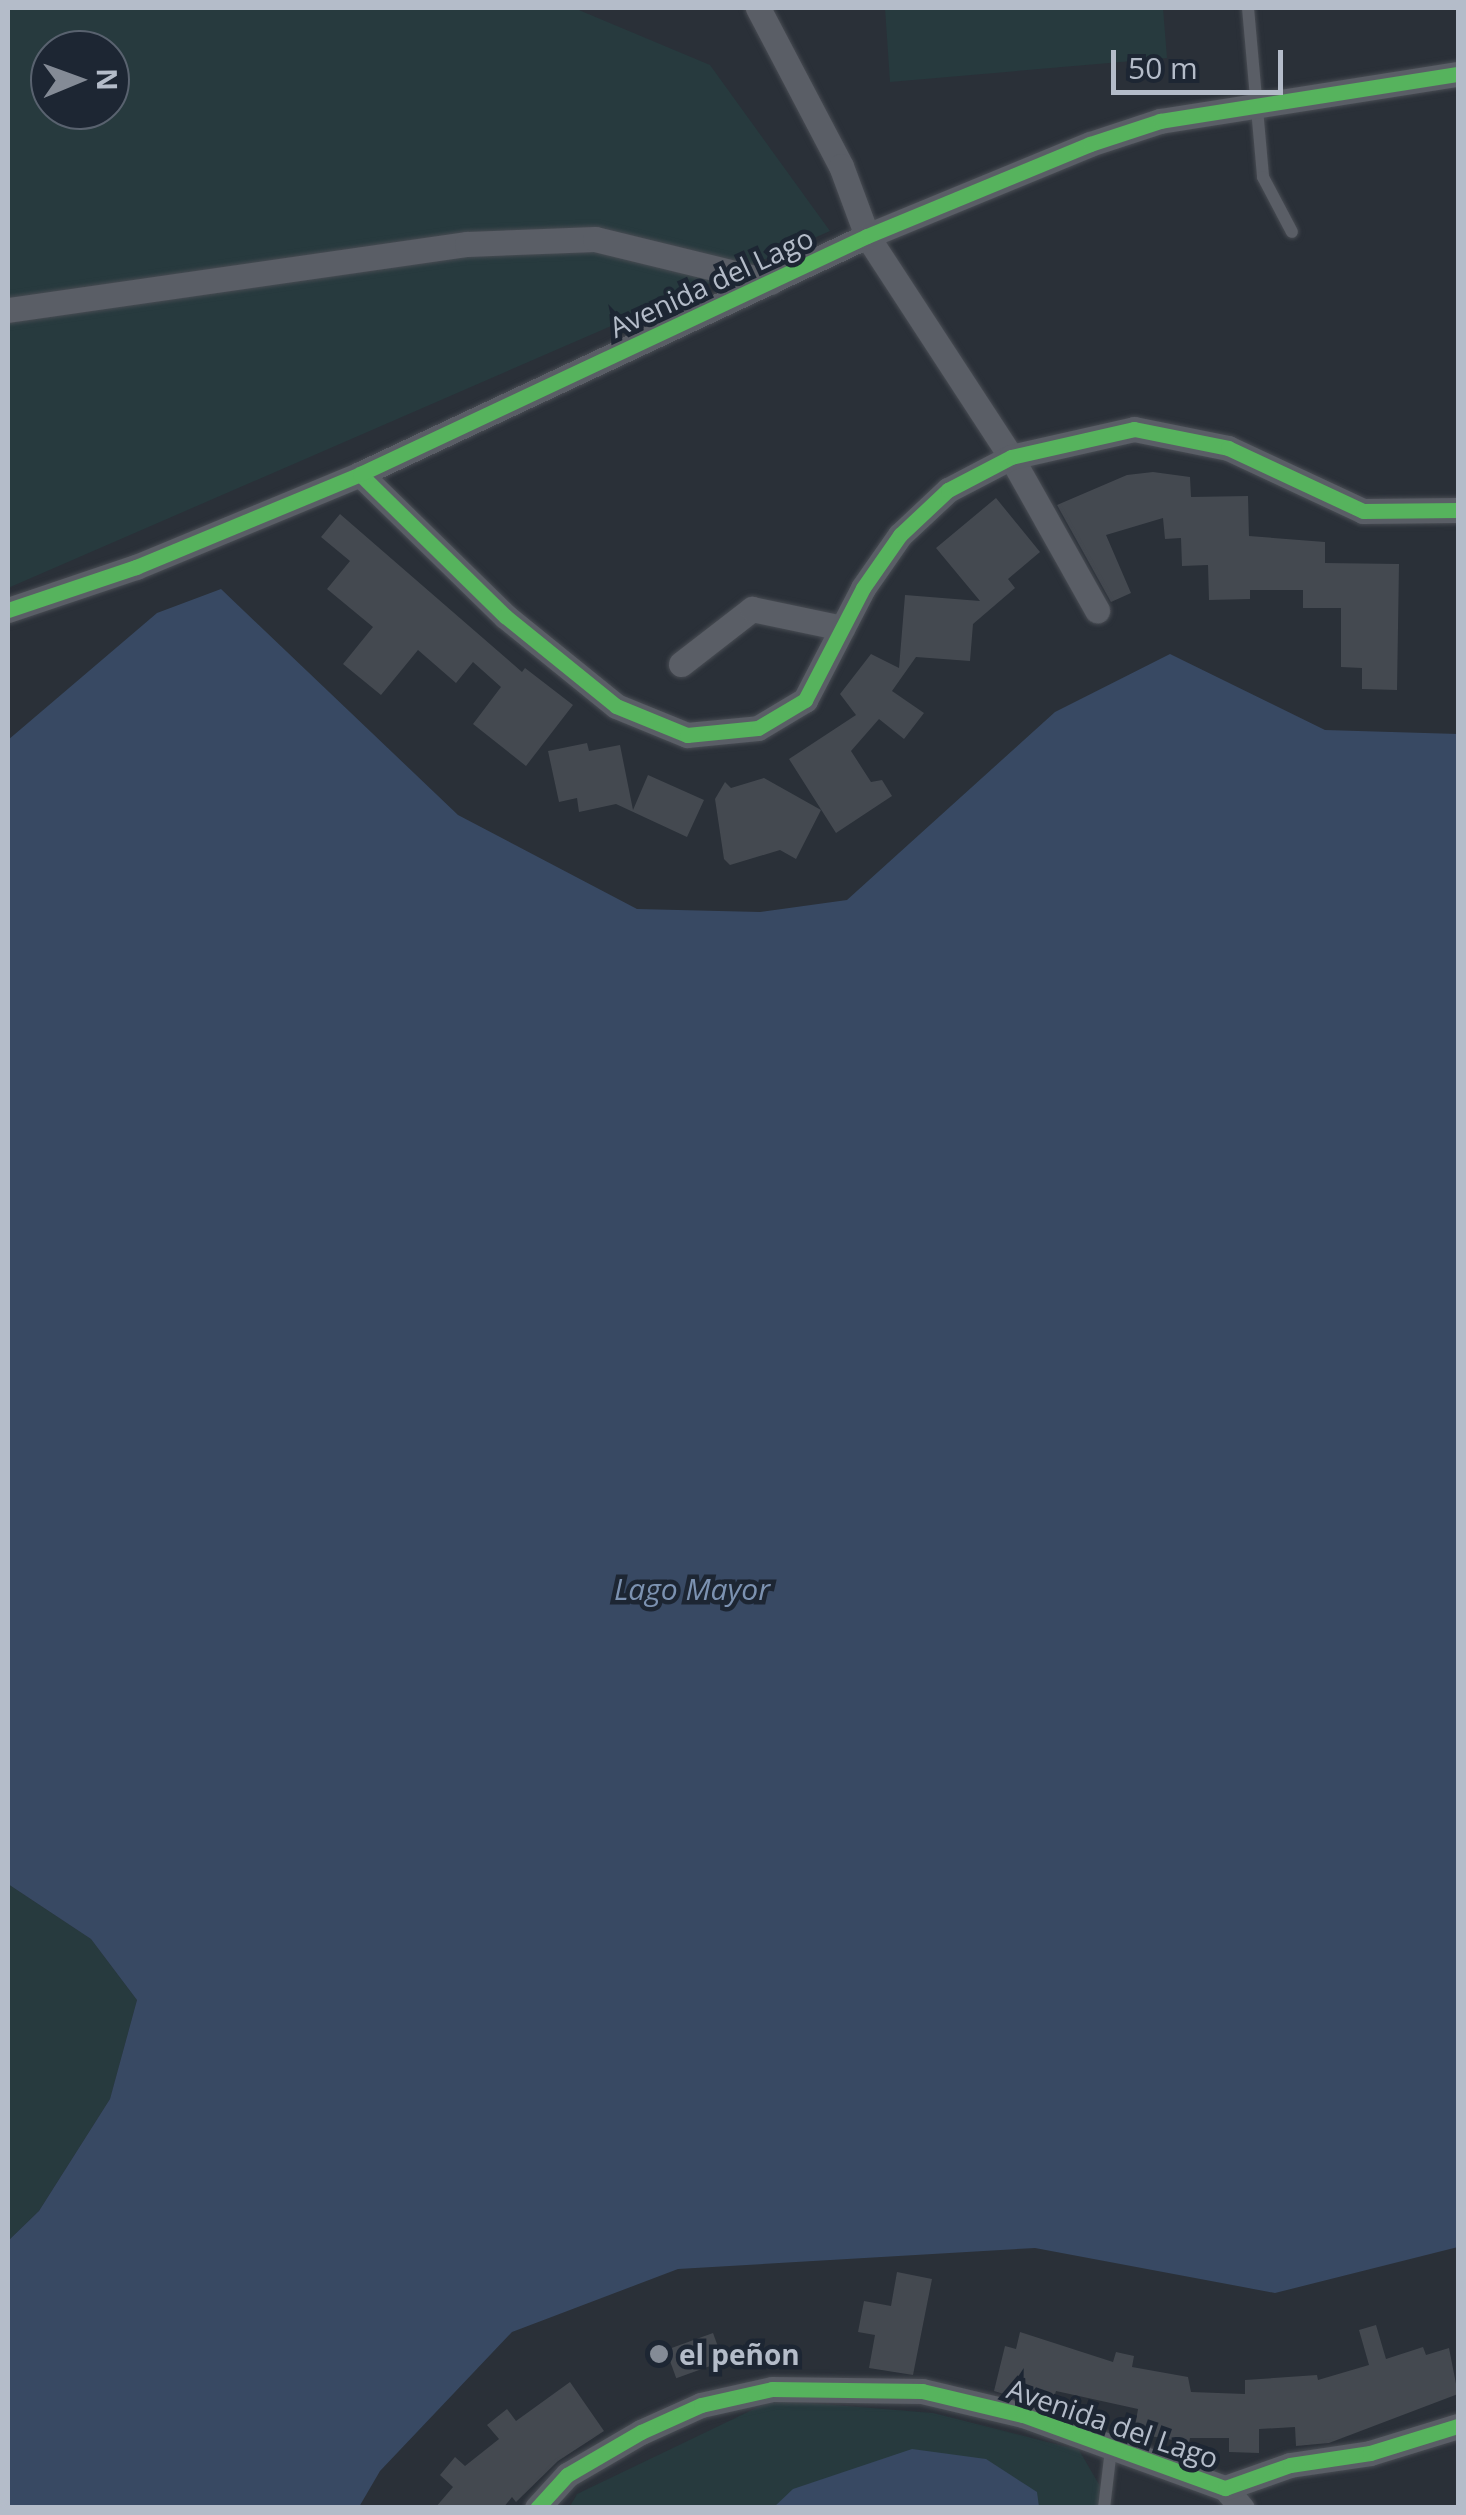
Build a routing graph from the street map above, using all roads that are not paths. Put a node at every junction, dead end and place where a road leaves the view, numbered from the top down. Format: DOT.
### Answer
graph roads {
  1 [pos="758,8"];
  2 [pos="1248,8"];
  3 [pos="1458,74"];
  4 [pos="1252,106"];
  5 [pos="1292,232"];
  6 [pos="867,236"];
  7 [pos="770,282"];
  8 [pos="8,310"];
  9 [pos="1011,457"];
  10 [pos="360,474"];
  11 [pos="1458,510"];
  12 [pos="8,610"];
  13 [pos="1096,610"];
  14 [pos="842,628"];
  15 [pos="681,664"];
  16 [pos="1458,2426"];
  17 [pos="1111,2449"];
  18 [pos="1234,2498"];
  19 [pos="537,2508"];
  20 [pos="1104,2508"];
  1 -- 6 [label="street"];
  2 -- 4 [label="lane"];
  3 -- 4 [label="street, Avenida del Lago"];
  4 -- 5 [label="lane"];
  4 -- 6 [label="street, Avenida del Lago"];
  6 -- 7 [label="street, Avenida del Lago"];
  6 -- 9 [label="street"];
  7 -- 8 [label="street"];
  7 -- 10 [label="street, Avenida del Lago"];
  9 -- 11 [label="street"];
  9 -- 13 [label="street"];
  9 -- 14 [label="street"];
  10 -- 12 [label="street, Avenida del Lago"];
  10 -- 14 [label="street"];
  14 -- 15 [label="street"];
  16 -- 18 [label="street, Avenida del Lago"];
  17 -- 18 [label="street, Avenida del Lago"];
  17 -- 19 [label="street, Avenida del Lago"];
  17 -- 20 [label="lane"];
}
